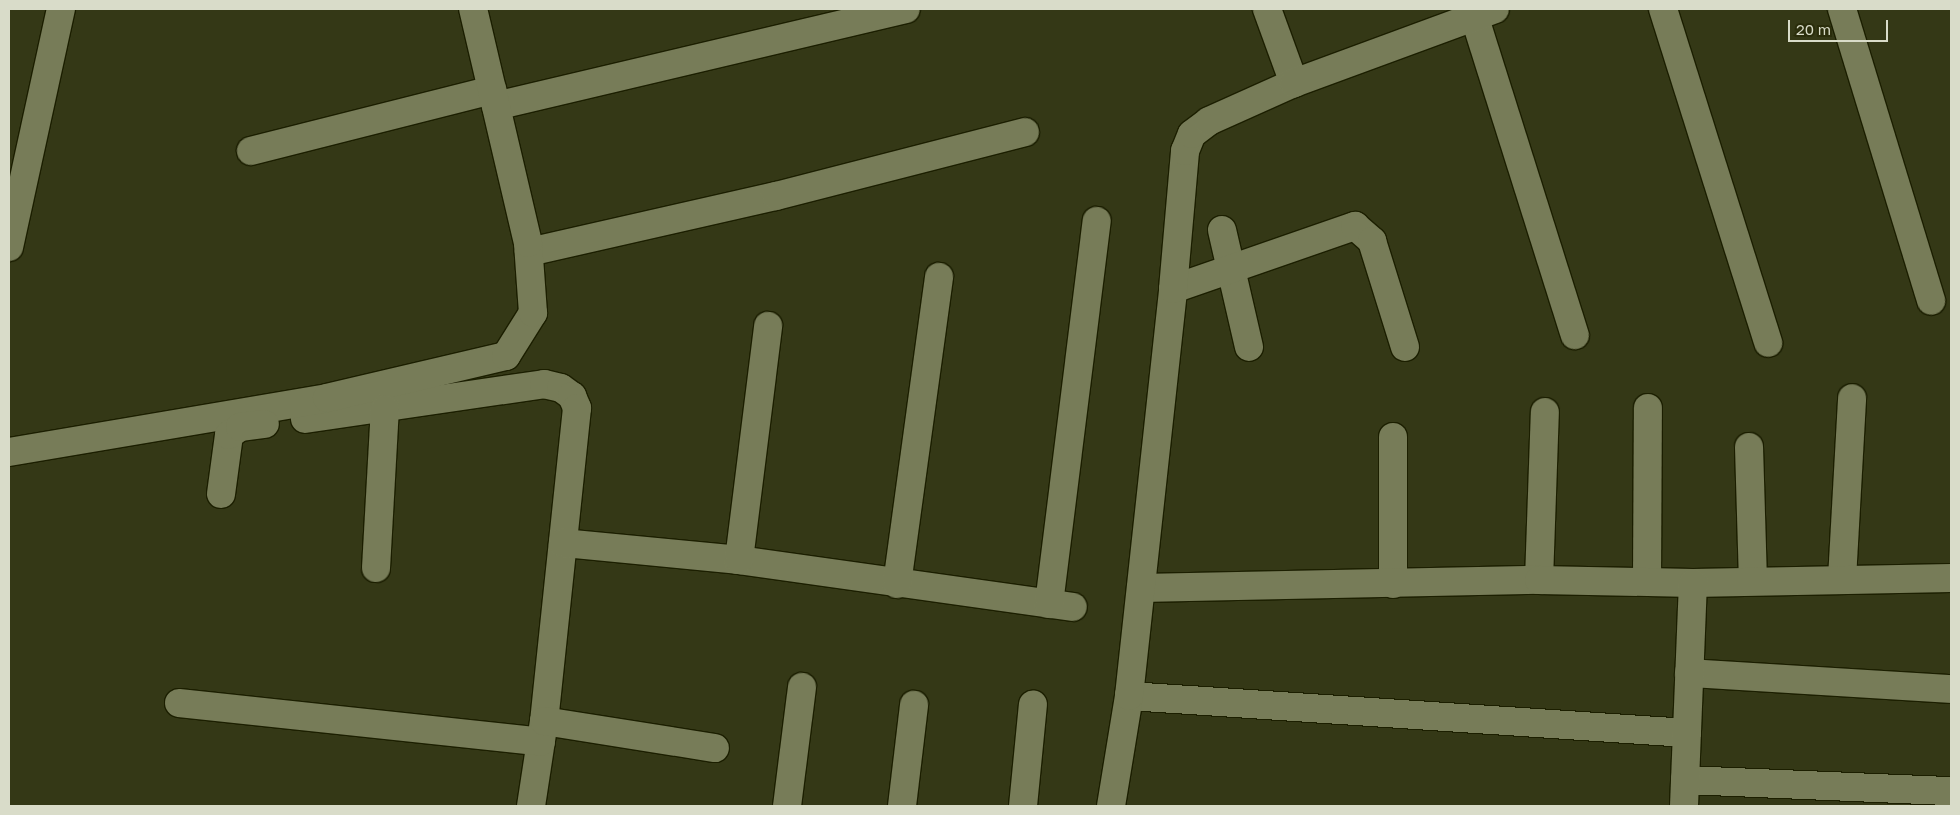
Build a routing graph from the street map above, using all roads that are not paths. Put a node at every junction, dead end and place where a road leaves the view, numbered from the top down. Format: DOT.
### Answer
graph roads {
  1 [pos="61,9"];
  2 [pos="473,9"];
  3 [pos="906,9"];
  4 [pos="1267,9"];
  5 [pos="1663,9"];
  6 [pos="1842,9"];
  7 [pos="1481,12"];
  8 [pos="1294,83"];
  9 [pos="494,98"];
  10 [pos="1026,132"];
  11 [pos="251,151"];
  12 [pos="1097,222"];
  13 [pos="1222,230"];
  14 [pos="9,248"];
  15 [pos="529,252"];
  16 [pos="1232,269"];
  17 [pos="939,277"];
  18 [pos="1174,289"];
  19 [pos="1931,301"];
  20 [pos="768,326"];
  21 [pos="1575,335"];
  22 [pos="1768,343"];
  23 [pos="1249,346"];
  24 [pos="1405,346"];
  25 [pos="1852,398"];
  26 [pos="1648,408"];
  27 [pos="386,409"];
  28 [pos="1545,412"];
  29 [pos="253,418"];
  30 [pos="1393,436"];
  31 [pos="1749,447"];
  32 [pos="9,452"];
  33 [pos="221,494"];
  34 [pos="563,543"];
  35 [pos="738,560"];
  36 [pos="376,568"];
  37 [pos="1951,578"];
  38 [pos="1842,579"];
  39 [pos="1539,580"];
  40 [pos="1647,581"];
  41 [pos="1753,581"];
  42 [pos="1693,583"];
  43 [pos="898,584"];
  44 [pos="1393,584"];
  45 [pos="1141,588"];
  46 [pos="1689,673"];
  47 [pos="802,687"];
  48 [pos="1951,689"];
  49 [pos="1129,696"];
  50 [pos="179,703"];
  51 [pos="1034,704"];
  52 [pos="914,705"];
  53 [pos="542,731"];
  54 [pos="1687,733"];
  55 [pos="715,748"];
  56 [pos="1685,780"];
  57 [pos="1951,791"];
  58 [pos="531,806"];
  59 [pos="787,806"];
  60 [pos="902,806"];
  61 [pos="1023,806"];
  62 [pos="1110,806"];
  63 [pos="1684,806"];
  1 -- 14 [label="street"];
  2 -- 9 [label="street"];
  3 -- 9 [label="street"];
  4 -- 8 [label="street"];
  5 -- 22 [label="street"];
  6 -- 19 [label="street"];
  7 -- 8 [label="street"];
  7 -- 21 [label="street"];
  8 -- 18 [label="street"];
  9 -- 11 [label="street"];
  9 -- 15 [label="street"];
  10 -- 15 [label="street"];
  12 -- 43 [label="street"];
  13 -- 16 [label="street"];
  15 -- 29 [label="street"];
  16 -- 18 [label="street"];
  16 -- 23 [label="street"];
  16 -- 24 [label="street"];
  17 -- 43 [label="street"];
  18 -- 45 [label="street"];
  20 -- 35 [label="street"];
  25 -- 38 [label="street"];
  26 -- 40 [label="street"];
  27 -- 29 [label="street"];
  27 -- 34 [label="street"];
  27 -- 36 [label="street"];
  28 -- 39 [label="street"];
  29 -- 32 [label="street"];
  29 -- 33 [label="street"];
  30 -- 44 [label="street"];
  31 -- 41 [label="street"];
  34 -- 35 [label="street"];
  34 -- 53 [label="street"];
  35 -- 43 [label="street"];
  37 -- 38 [label="street"];
  38 -- 41 [label="street"];
  39 -- 40 [label="street"];
  39 -- 44 [label="street"];
  40 -- 42 [label="street"];
  41 -- 42 [label="street"];
  42 -- 46 [label="street"];
  44 -- 45 [label="street"];
  45 -- 49 [label="street"];
  46 -- 48 [label="street"];
  46 -- 54 [label="street"];
  47 -- 59 [label="street"];
  49 -- 54 [label="street"];
  49 -- 62 [label="street"];
  50 -- 53 [label="street"];
  51 -- 61 [label="street"];
  52 -- 60 [label="street"];
  53 -- 55 [label="street"];
  53 -- 58 [label="street"];
  54 -- 56 [label="street"];
  56 -- 57 [label="street"];
  56 -- 63 [label="street"];
}
